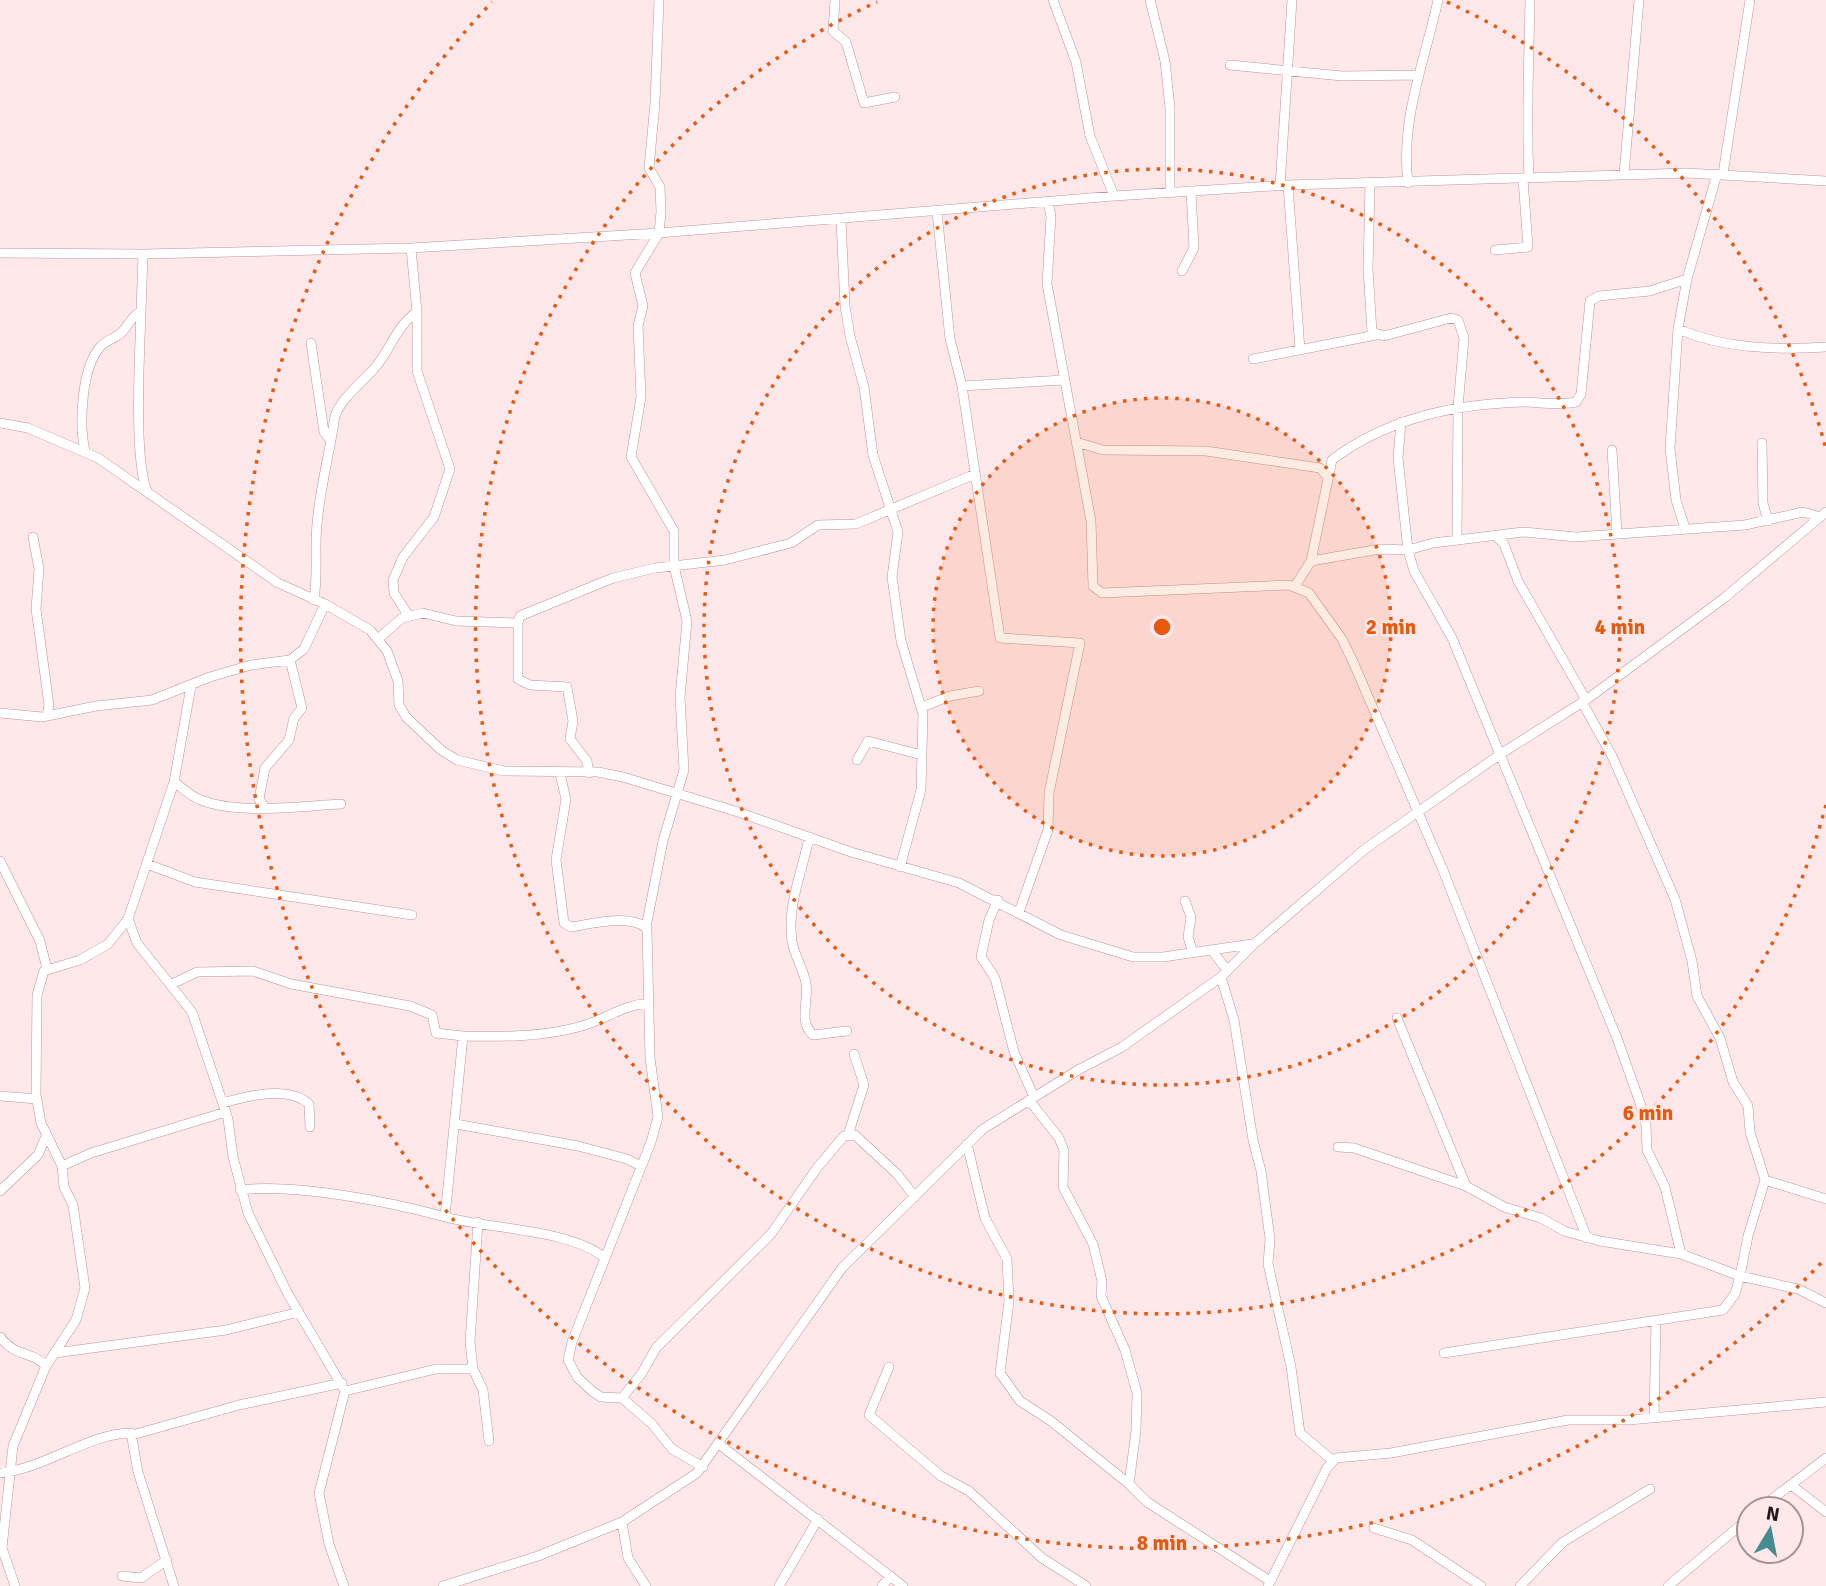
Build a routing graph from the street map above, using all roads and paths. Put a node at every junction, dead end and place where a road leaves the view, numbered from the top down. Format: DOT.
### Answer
graph roads {
  1 [pos="659,0"];
  2 [pos="835,0"];
  3 [pos="1053,0"];
  4 [pos="1150,0"];
  5 [pos="1292,0"];
  6 [pos="1438,0"];
  7 [pos="1530,0"];
  8 [pos="1639,0"];
  9 [pos="1750,0"];
  10 [pos="1230,65"];
  11 [pos="1288,72"];
  12 [pos="1418,75"];
  13 [pos="895,97"];
  14 [pos="1625,174"];
  15 [pos="1720,174"];
  16 [pos="1526,178"];
  17 [pos="1826,181"];
  18 [pos="1408,183"];
  19 [pos="1370,184"];
  20 [pos="1284,185"];
  21 [pos="1191,191"];
  22 [pos="1170,192"];
  23 [pos="1114,196"];
  24 [pos="1048,202"];
  25 [pos="937,212"];
  26 [pos="841,220"];
  27 [pos="659,233"];
  28 [pos="411,248"];
  29 [pos="1495,250"];
  30 [pos="0,253"];
  31 [pos="143,254"];
  32 [pos="1182,271"];
  33 [pos="1687,279"];
  34 [pos="141,311"];
  35 [pos="416,312"];
  36 [pos="1678,329"];
  37 [pos="1376,335"];
  38 [pos="311,343"];
  39 [pos="1826,347"];
  40 [pos="1300,350"];
  41 [pos="1253,359"];
  42 [pos="1064,380"];
  43 [pos="962,386"];
  44 [pos="1458,407"];
  45 [pos="1401,422"];
  46 [pos="0,423"];
  47 [pos="331,441"];
  48 [pos="1076,442"];
  49 [pos="1762,443"];
  50 [pos="1612,450"];
  51 [pos="85,451"];
  52 [pos="1332,460"];
  53 [pos="1320,468"];
  54 [pos="975,474"];
  55 [pos="1327,476"];
  56 [pos="149,494"];
  57 [pos="893,510"];
  58 [pos="1823,515"];
  59 [pos="1768,521"];
  60 [pos="1685,528"];
  61 [pos="1508,533"];
  62 [pos="1617,533"];
  63 [pos="1495,535"];
  64 [pos="33,537"];
  65 [pos="1457,540"];
  66 [pos="1503,544"];
  67 [pos="1408,550"];
  68 [pos="1311,561"];
  69 [pos="674,566"];
  70 [pos="1295,586"];
  71 [pos="314,600"];
  72 [pos="325,604"];
  73 [pos="408,615"];
  74 [pos="518,623"];
  75 [pos="379,638"];
  76 [pos="290,660"];
  77 [pos="191,686"];
  78 [pos="979,691"];
  79 [pos="1584,701"];
  80 [pos="49,705"];
  81 [pos="922,707"];
  82 [pos="0,713"];
  83 [pos="61,713"];
  84 [pos="47,716"];
  85 [pos="1502,753"];
  86 [pos="922,755"];
  87 [pos="857,760"];
  88 [pos="589,773"];
  89 [pos="560,774"];
  90 [pos="174,782"];
  91 [pos="678,794"];
  92 [pos="341,804"];
  93 [pos="264,807"];
  94 [pos="1419,813"];
  95 [pos="808,838"];
  96 [pos="0,861"];
  97 [pos="147,864"];
  98 [pos="900,867"];
  99 [pos="988,895"];
  100 [pos="998,900"];
  101 [pos="1185,901"];
  102 [pos="1019,912"];
  103 [pos="412,915"];
  104 [pos="128,919"];
  105 [pos="989,920"];
  106 [pos="646,927"];
  107 [pos="1254,944"];
  108 [pos="1213,951"];
  109 [pos="1193,953"];
  110 [pos="47,969"];
  111 [pos="1224,973"];
  112 [pos="172,984"];
  113 [pos="649,1003"];
  114 [pos="1397,1018"];
  115 [pos="847,1031"];
  116 [pos="463,1036"];
  117 [pos="854,1054"];
  118 [pos="0,1096"];
  119 [pos="37,1099"];
  120 [pos="1031,1099"];
  121 [pos="225,1107"];
  122 [pos="456,1124"];
  123 [pos="310,1127"];
  124 [pos="848,1135"];
  125 [pos="46,1136"];
  126 [pos="967,1144"];
  127 [pos="1338,1147"];
  128 [pos="38,1155"];
  129 [pos="56,1157"];
  130 [pos="62,1166"];
  131 [pos="641,1166"];
  132 [pos="1765,1180"];
  133 [pos="1465,1186"];
  134 [pos="240,1190"];
  135 [pos="0,1191"];
  136 [pos="915,1197"];
  137 [pos="1826,1199"];
  138 [pos="445,1217"];
  139 [pos="478,1222"];
  140 [pos="1587,1238"];
  141 [pos="1681,1254"];
  142 [pos="605,1258"];
  143 [pos="1740,1276"];
  144 [pos="1826,1303"];
  145 [pos="299,1312"];
  146 [pos="1656,1321"];
  147 [pos="0,1337"];
  148 [pos="5,1349"];
  149 [pos="55,1353"];
  150 [pos="1444,1353"];
  151 [pos="46,1367"];
  152 [pos="889,1367"];
  153 [pos="473,1369"];
  154 [pos="344,1387"];
  155 [pos="622,1398"];
  156 [pos="1826,1402"];
  157 [pos="1654,1417"];
  158 [pos="132,1435"];
  159 [pos="489,1441"];
  160 [pos="720,1445"];
  161 [pos="1826,1458"];
  162 [pos="1332,1460"];
  163 [pos="703,1467"];
  164 [pos="12,1472"];
  165 [pos="0,1474"];
  166 [pos="1129,1483"];
  167 [pos="1791,1485"];
  168 [pos="1650,1489"];
  169 [pos="1778,1495"];
  170 [pos="1826,1511"];
  171 [pos="818,1519"];
  172 [pos="6,1521"];
  173 [pos="622,1522"];
  174 [pos="1374,1528"];
  175 [pos="0,1529"];
  176 [pos="1735,1530"];
  177 [pos="167,1560"];
  178 [pos="122,1576"];
  179 [pos="890,1577"];
  180 [pos="453,1584"];
  181 [pos="1269,1585"];
  182 [pos="15,1586"];
  183 [pos="174,1586"];
  184 [pos="344,1586"];
  185 [pos="443,1586"];
  186 [pos="646,1586"];
  187 [pos="779,1586"];
  188 [pos="882,1586"];
  189 [pos="903,1586"];
  190 [pos="1086,1586"];
  191 [pos="1481,1586"];
  192 [pos="1520,1586"];
  193 [pos="1668,1586"];
  1 -- 27 [label="street"];
  2 -- 13 [label="street"];
  3 -- 23 [label="street"];
  4 -- 22 [label="street"];
  5 -- 11 [label="street"];
  6 -- 12 [label="street"];
  7 -- 16 [label="street"];
  8 -- 14 [label="street"];
  9 -- 15 [label="street"];
  10 -- 11 [label="street"];
  11 -- 12 [label="street"];
  11 -- 20 [label="street"];
  12 -- 18 [label="street"];
  14 -- 15 [label="street"];
  14 -- 16 [label="street"];
  15 -- 17 [label="street"];
  15 -- 33 [label="street"];
  16 -- 18 [label="street"];
  16 -- 29 [label="street"];
  18 -- 19 [label="street"];
  19 -- 20 [label="street"];
  19 -- 37 [label="street"];
  20 -- 21 [label="street"];
  20 -- 40 [label="street"];
  21 -- 22 [label="street"];
  21 -- 32 [label="street"];
  22 -- 23 [label="street"];
  23 -- 24 [label="street"];
  24 -- 25 [label="street"];
  24 -- 42 [label="street"];
  25 -- 26 [label="street"];
  25 -- 43 [label="street"];
  26 -- 27 [label="street"];
  26 -- 57 [label="street"];
  27 -- 28 [label="street"];
  27 -- 69 [label="street"];
  28 -- 31 [label="street"];
  28 -- 35 [label="street"];
  30 -- 31 [label="street"];
  31 -- 34 [label="street"];
  33 -- 36 [label="street"];
  33 -- 44 [label="street"];
  34 -- 51 [label="street"];
  34 -- 56 [label="street"];
  35 -- 47 [label="street"];
  35 -- 73 [label="street"];
  36 -- 39 [label="street"];
  36 -- 60 [label="street"];
  37 -- 40 [label="street"];
  37 -- 44 [label="street"];
  38 -- 47 [label="street"];
  40 -- 41 [label="street"];
  42 -- 43 [label="street"];
  42 -- 48 [label="street"];
  43 -- 54 [label="street"];
  44 -- 45 [label="street"];
  44 -- 65 [label="street"];
  45 -- 52 [label="street"];
  45 -- 67 [label="street"];
  46 -- 51 [label="street"];
  47 -- 71 [label="street"];
  48 -- 53 [label="street"];
  48 -- 70 [label="street"];
  49 -- 59 [label="street"];
  50 -- 62 [label="street"];
  51 -- 56 [label="street"];
  52 -- 53 [label="street"];
  52 -- 55 [label="street"];
  53 -- 55 [label="street"];
  54 -- 57 [label="street"];
  54 -- 102 [label="street"];
  55 -- 68 [label="street"];
  56 -- 71 [label="street"];
  57 -- 69 [label="street"];
  57 -- 81 [label="street"];
  58 -- 59 [label="street"];
  58 -- 79 [label="street"];
  59 -- 60 [label="street"];
  60 -- 62 [label="street"];
  61 -- 62 [label="street"];
  61 -- 63 [label="street"];
  61 -- 66 [label="street"];
  63 -- 65 [label="street"];
  63 -- 66 [label="street"];
  64 -- 80 [label="street"];
  65 -- 67 [label="street"];
  66 -- 79 [label="street"];
  67 -- 68 [label="street"];
  67 -- 85 [label="street"];
  68 -- 70 [label="street"];
  69 -- 74 [label="street"];
  69 -- 91 [label="street"];
  70 -- 94 [label="street"];
  71 -- 72 [label="street"];
  72 -- 75 [label="street"];
  72 -- 76 [label="street"];
  73 -- 74 [label="street"];
  73 -- 75 [label="street"];
  74 -- 88 [label="street"];
  75 -- 89 [label="street"];
  76 -- 77 [label="street"];
  76 -- 93 [label="street"];
  77 -- 83 [label="street"];
  77 -- 90 [label="street"];
  78 -- 81 [label="street"];
  79 -- 85 [label="street"];
  79 -- 132 [label="street"];
  80 -- 83 [label="street"];
  80 -- 84 [label="street"];
  81 -- 86 [label="street"];
  82 -- 84 [label="street"];
  83 -- 84 [label="street"];
  85 -- 94 [label="street"];
  85 -- 141 [label="street"];
  86 -- 87 [label="street"];
  86 -- 98 [label="street"];
  88 -- 89 [label="street"];
  88 -- 91 [label="street"];
  89 -- 106 [label="street"];
  90 -- 93 [label="street"];
  90 -- 97 [label="street"];
  91 -- 95 [label="street"];
  91 -- 106 [label="street"];
  92 -- 93 [label="street"];
  94 -- 107 [label="street"];
  94 -- 140 [label="street"];
  95 -- 98 [label="street"];
  95 -- 115 [label="street"];
  96 -- 110 [label="street"];
  97 -- 103 [label="street"];
  97 -- 104 [label="street"];
  98 -- 99 [label="street"];
  99 -- 100 [label="street"];
  99 -- 105 [label="street"];
  100 -- 102 [label="street"];
  100 -- 105 [label="street"];
  101 -- 109 [label="street"];
  102 -- 109 [label="street"];
  104 -- 110 [label="street"];
  104 -- 112 [label="street"];
  105 -- 120 [label="street"];
  106 -- 113 [label="street"];
  107 -- 108 [label="street"];
  107 -- 111 [label="street"];
  108 -- 109 [label="street"];
  108 -- 111 [label="street"];
  110 -- 119 [label="street"];
  111 -- 120 [label="street"];
  111 -- 162 [label="street"];
  112 -- 116 [label="street"];
  112 -- 121 [label="street"];
  113 -- 116 [label="street"];
  113 -- 131 [label="street"];
  114 -- 133 [label="street"];
  116 -- 122 [label="street"];
  117 -- 124 [label="street"];
  118 -- 119 [label="street"];
  119 -- 125 [label="street"];
  120 -- 126 [label="street"];
  120 -- 166 [label="street"];
  121 -- 123 [label="street"];
  121 -- 130 [label="street"];
  121 -- 134 [label="street"];
  122 -- 131 [label="street"];
  122 -- 138 [label="street"];
  124 -- 136 [label="street"];
  124 -- 155 [label="street"];
  125 -- 128 [label="street"];
  125 -- 129 [label="street"];
  126 -- 136 [label="street"];
  126 -- 166 [label="street"];
  127 -- 133 [label="street"];
  128 -- 129 [label="street"];
  128 -- 135 [label="street"];
  129 -- 130 [label="street"];
  130 -- 149 [label="street"];
  131 -- 142 [label="street"];
  132 -- 137 [label="street"];
  132 -- 143 [label="street"];
  133 -- 140 [label="street"];
  134 -- 138 [label="street"];
  134 -- 145 [label="street"];
  136 -- 160 [label="street"];
  138 -- 139 [label="street"];
  139 -- 142 [label="street"];
  139 -- 153 [label="street"];
  140 -- 141 [label="street"];
  141 -- 143 [label="street"];
  142 -- 155 [label="street"];
  143 -- 144 [label="street"];
  143 -- 146 [label="street"];
  145 -- 149 [label="street"];
  145 -- 154 [label="street"];
  146 -- 150 [label="street"];
  146 -- 157 [label="street"];
  147 -- 148 [label="street"];
  148 -- 151 [label="street"];
  149 -- 151 [label="street"];
  151 -- 164 [label="street"];
  152 -- 190 [label="street"];
  153 -- 154 [label="street"];
  153 -- 159 [label="street"];
  154 -- 158 [label="street"];
  154 -- 184 [label="street"];
  155 -- 163 [label="street"];
  156 -- 157 [label="street"];
  157 -- 162 [label="street"];
  158 -- 164 [label="street"];
  158 -- 177 [label="street"];
  160 -- 163 [label="street"];
  160 -- 171 [label="street"];
  161 -- 167 [label="street"];
  162 -- 181 [label="street"];
  163 -- 173 [label="street"];
  164 -- 165 [label="street"];
  164 -- 172 [label="street"];
  166 -- 181 [label="street"];
  167 -- 169 [label="street"];
  167 -- 170 [label="street"];
  168 -- 192 [label="street"];
  171 -- 179 [label="street"];
  171 -- 187 [label="street"];
  172 -- 175 [label="street"];
  172 -- 182 [label="street"];
  173 -- 180 [label="street"];
  173 -- 186 [label="street"];
  174 -- 191 [label="street"];
  176 -- 193 [label="street"];
  177 -- 178 [label="street"];
  177 -- 183 [label="street"];
  179 -- 188 [label="street"];
  179 -- 189 [label="street"];
  180 -- 185 [label="street"];
}
